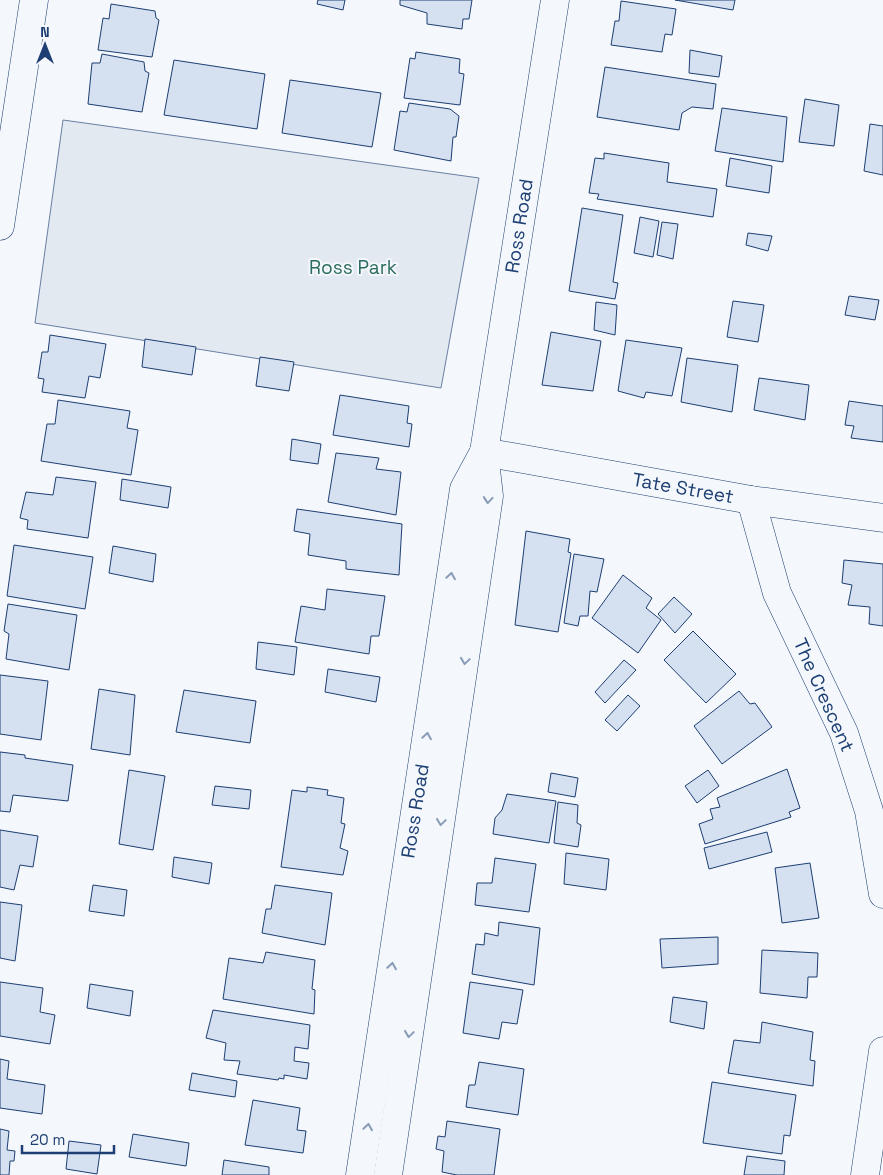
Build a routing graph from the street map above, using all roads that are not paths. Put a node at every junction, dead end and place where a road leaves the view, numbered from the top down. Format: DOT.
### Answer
graph roads {
  1 [pos="34,0"];
  2 [pos="555,0"];
  3 [pos="0,226"];
  4 [pos="484,452"];
  5 [pos="752,500"];
  6 [pos="883,518"];
  7 [pos="883,894"];
  8 [pos="883,1051"];
  9 [pos="360,1175"];
  10 [pos="388,1175"];
  11 [pos="865,1175"];
  1 -- 3 [label="street"];
  2 -- 4 [label="street, Ross Road"];
  4 -- 5 [label="street, Tate Street"];
  9 -- 4 [label="street, Ross Road, one-way"];
  4 -- 10 [label="street, Ross Road, one-way"];
  5 -- 6 [label="street, Tate Street"];
  5 -- 7 [label="street, The Crescent"];
  8 -- 11 [label="street"];
}
